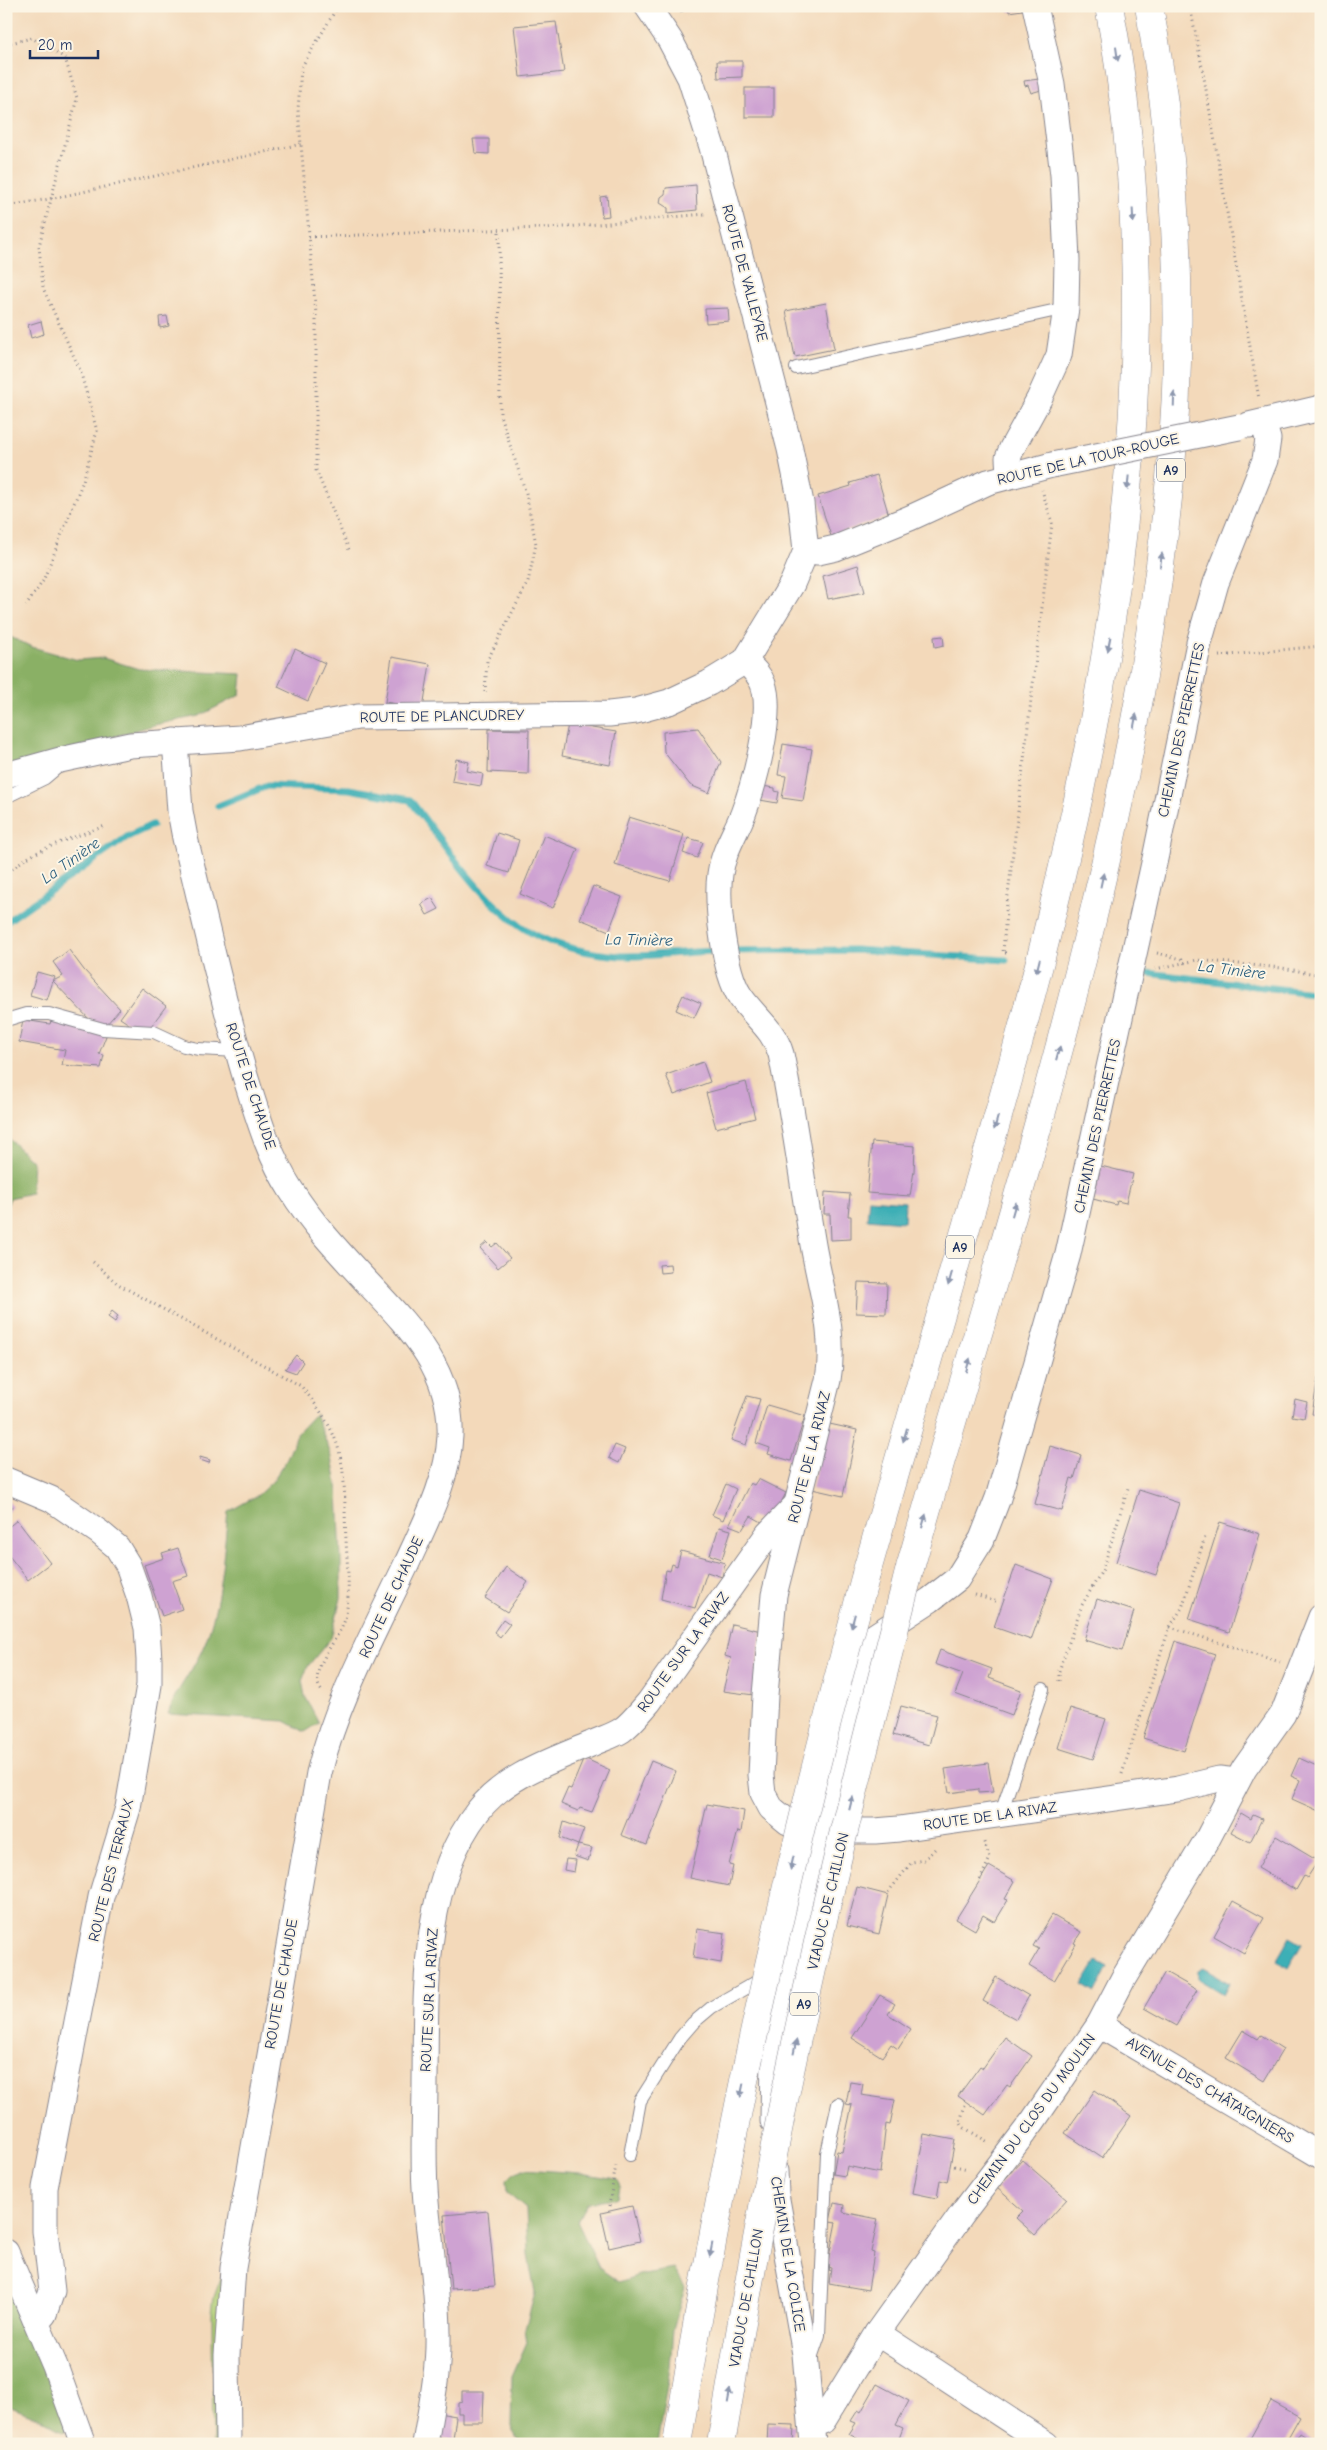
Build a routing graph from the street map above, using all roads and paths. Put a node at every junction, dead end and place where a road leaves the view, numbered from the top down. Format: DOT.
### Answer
graph roads {
  1 [pos="338,6"];
  2 [pos="647,6"];
  3 [pos="1035,6"];
  4 [pos="1109,6"];
  5 [pos="1149,6"];
  6 [pos="1190,6"];
  7 [pos="6,44"];
  8 [pos="301,144"];
  9 [pos="50,200"];
  10 [pos="6,206"];
  11 [pos="729,212"];
  12 [pos="499,230"];
  13 [pos="309,237"];
  14 [pos="1066,308"];
  15 [pos="796,368"];
  16 [pos="1321,408"];
  17 [pos="1263,422"];
  18 [pos="1009,474"];
  19 [pos="1041,487"];
  20 [pos="806,551"];
  21 [pos="350,552"];
  22 [pos="26,606"];
  23 [pos="1321,646"];
  24 [pos="1196,656"];
  25 [pos="745,661"];
  26 [pos="483,715"];
  27 [pos="175,740"];
  28 [pos="60,760"];
  29 [pos="6,774"];
  30 [pos="6,797"];
  31 [pos="105,826"];
  32 [pos="6,877"];
  33 [pos="1137,938"];
  34 [pos="1006,953"];
  35 [pos="1185,964"];
  36 [pos="1148,969"];
  37 [pos="1321,975"];
  38 [pos="6,1020"];
  39 [pos="238,1051"];
  40 [pos="93,1262"];
  41 [pos="6,1480"];
  42 [pos="1128,1488"];
  43 [pos="798,1502"];
  44 [pos="1206,1534"];
  45 [pos="1321,1617"];
  46 [pos="1170,1627"];
  47 [pos="1301,1669"];
  48 [pos="1061,1688"];
  49 [pos="1043,1689"];
  50 [pos="342,1702"];
  51 [pos="1237,1781"];
  52 [pos="1119,1797"];
  53 [pos="1001,1813"];
  54 [pos="952,1821"];
  55 [pos="823,1831"];
  56 [pos="939,1844"];
  57 [pos="980,1880"];
  58 [pos="888,1892"];
  59 [pos="795,1960"];
  60 [pos="1099,2025"];
  61 [pos="838,2104"];
  62 [pos="964,2106"];
  63 [pos="633,2139"];
  64 [pos="1007,2154"];
  65 [pos="630,2155"];
  66 [pos="1321,2156"];
  67 [pos="608,2206"];
  68 [pos="6,2252"];
  69 [pos="37,2322"];
  70 [pos="877,2333"];
  71 [pos="806,2370"];
  72 [pos="813,2434"];
  73 [pos="84,2444"];
  74 [pos="228,2444"];
  75 [pos="425,2444"];
  76 [pos="677,2444"];
  77 [pos="721,2444"];
  78 [pos="1046,2444"];
  1 -- 8 [label="path"];
  2 -- 11 [label="street, ROUTE DE VALLEYRE"];
  3 -- 14 [label="street"];
  4 -- 76 [label="highway, A9, one-way, bridge"];
  77 -- 5 [label="highway, VIADUC DE CHILLON / A9, one-way, bridge"];
  6 -- 17 [label="path"];
  7 -- 9 [label="path"];
  8 -- 9 [label="path"];
  8 -- 13 [label="path"];
  9 -- 10 [label="path"];
  9 -- 22 [label="path"];
  11 -- 12 [label="path"];
  11 -- 20 [label="street, ROUTE DE VALLEYRE"];
  12 -- 13 [label="path"];
  12 -- 26 [label="path"];
  13 -- 21 [label="path"];
  14 -- 15 [label="lane"];
  14 -- 18 [label="street"];
  16 -- 17 [label="street, ROUTE DE LA TOUR-ROUGE"];
  17 -- 18 [label="street, ROUTE DE LA TOUR-ROUGE, bridge"];
  17 -- 24 [label="street, CHEMIN DES PIERRETTES"];
  18 -- 20 [label="street, ROUTE DE LA TOUR-ROUGE"];
  19 -- 34 [label="path"];
  20 -- 25 [label="street, ROUTE DE PLANCUDREY"];
  23 -- 24 [label="path"];
  24 -- 33 [label="street, CHEMIN DES PIERRETTES"];
  25 -- 26 [label="street, ROUTE DE PLANCUDREY"];
  25 -- 43 [label="street, ROUTE DE LA RIVAZ"];
  26 -- 27 [label="street, ROUTE DE PLANCUDREY"];
  27 -- 28 [label="street, ROUTE DE PLANCUDREY"];
  27 -- 39 [label="street, ROUTE DE CHAUDE"];
  28 -- 29 [label="street, ROUTE DE PLANCUDREY"];
  28 -- 30 [label="lane"];
  31 -- 32 [label="path"];
  33 -- 35 [label="path"];
  33 -- 55 [label="street, CHEMIN DES PIERRETTES"];
  35 -- 36 [label="path"];
  35 -- 37 [label="path"];
  38 -- 39 [label="lane"];
  39 -- 50 [label="street, ROUTE DE CHAUDE"];
  40 -- 50 [label="path"];
  41 -- 69 [label="street, ROUTE DES TERRAUX"];
  42 -- 48 [label="path"];
  43 -- 55 [label="street, ROUTE DE LA RIVAZ"];
  43 -- 75 [label="street, ROUTE SUR LA RIVAZ"];
  44 -- 46 [label="path"];
  45 -- 47 [label="street, CHEMIN DU CLOS DU MOULIN"];
  46 -- 47 [label="path"];
  46 -- 52 [label="path"];
  47 -- 51 [label="street, CHEMIN DU CLOS DU MOULIN"];
  49 -- 53 [label="lane"];
  50 -- 74 [label="street, ROUTE DE CHAUDE"];
  51 -- 52 [label="street, ROUTE DE LA RIVAZ"];
  51 -- 60 [label="street, CHEMIN DU CLOS DU MOULIN"];
  52 -- 53 [label="street, ROUTE DE LA RIVAZ"];
  53 -- 54 [label="street, ROUTE DE LA RIVAZ"];
  54 -- 55 [label="street, ROUTE DE LA RIVAZ"];
  54 -- 57 [label="path"];
  55 -- 59 [label="street, CHEMIN DE LA COLICE"];
  56 -- 58 [label="path"];
  59 -- 63 [label="lane"];
  59 -- 71 [label="street, CHEMIN DE LA COLICE"];
  60 -- 64 [label="street, CHEMIN DU CLOS DU MOULIN"];
  60 -- 66 [label="street, AVENUE DES CHÂTAIGNIERS"];
  61 -- 71 [label="lane, CHEMIN DE LA COLICE"];
  62 -- 64 [label="path"];
  63 -- 65 [label="lane"];
  63 -- 67 [label="path"];
  64 -- 70 [label="street, CHEMIN DU CLOS DU MOULIN"];
  68 -- 69 [label="street"];
  69 -- 73 [label="street"];
  70 -- 72 [label="street, CHEMIN DU CLOS DU MOULIN"];
  70 -- 78 [label="street"];
  71 -- 72 [label="street, CHEMIN DE LA COLICE"];
}
